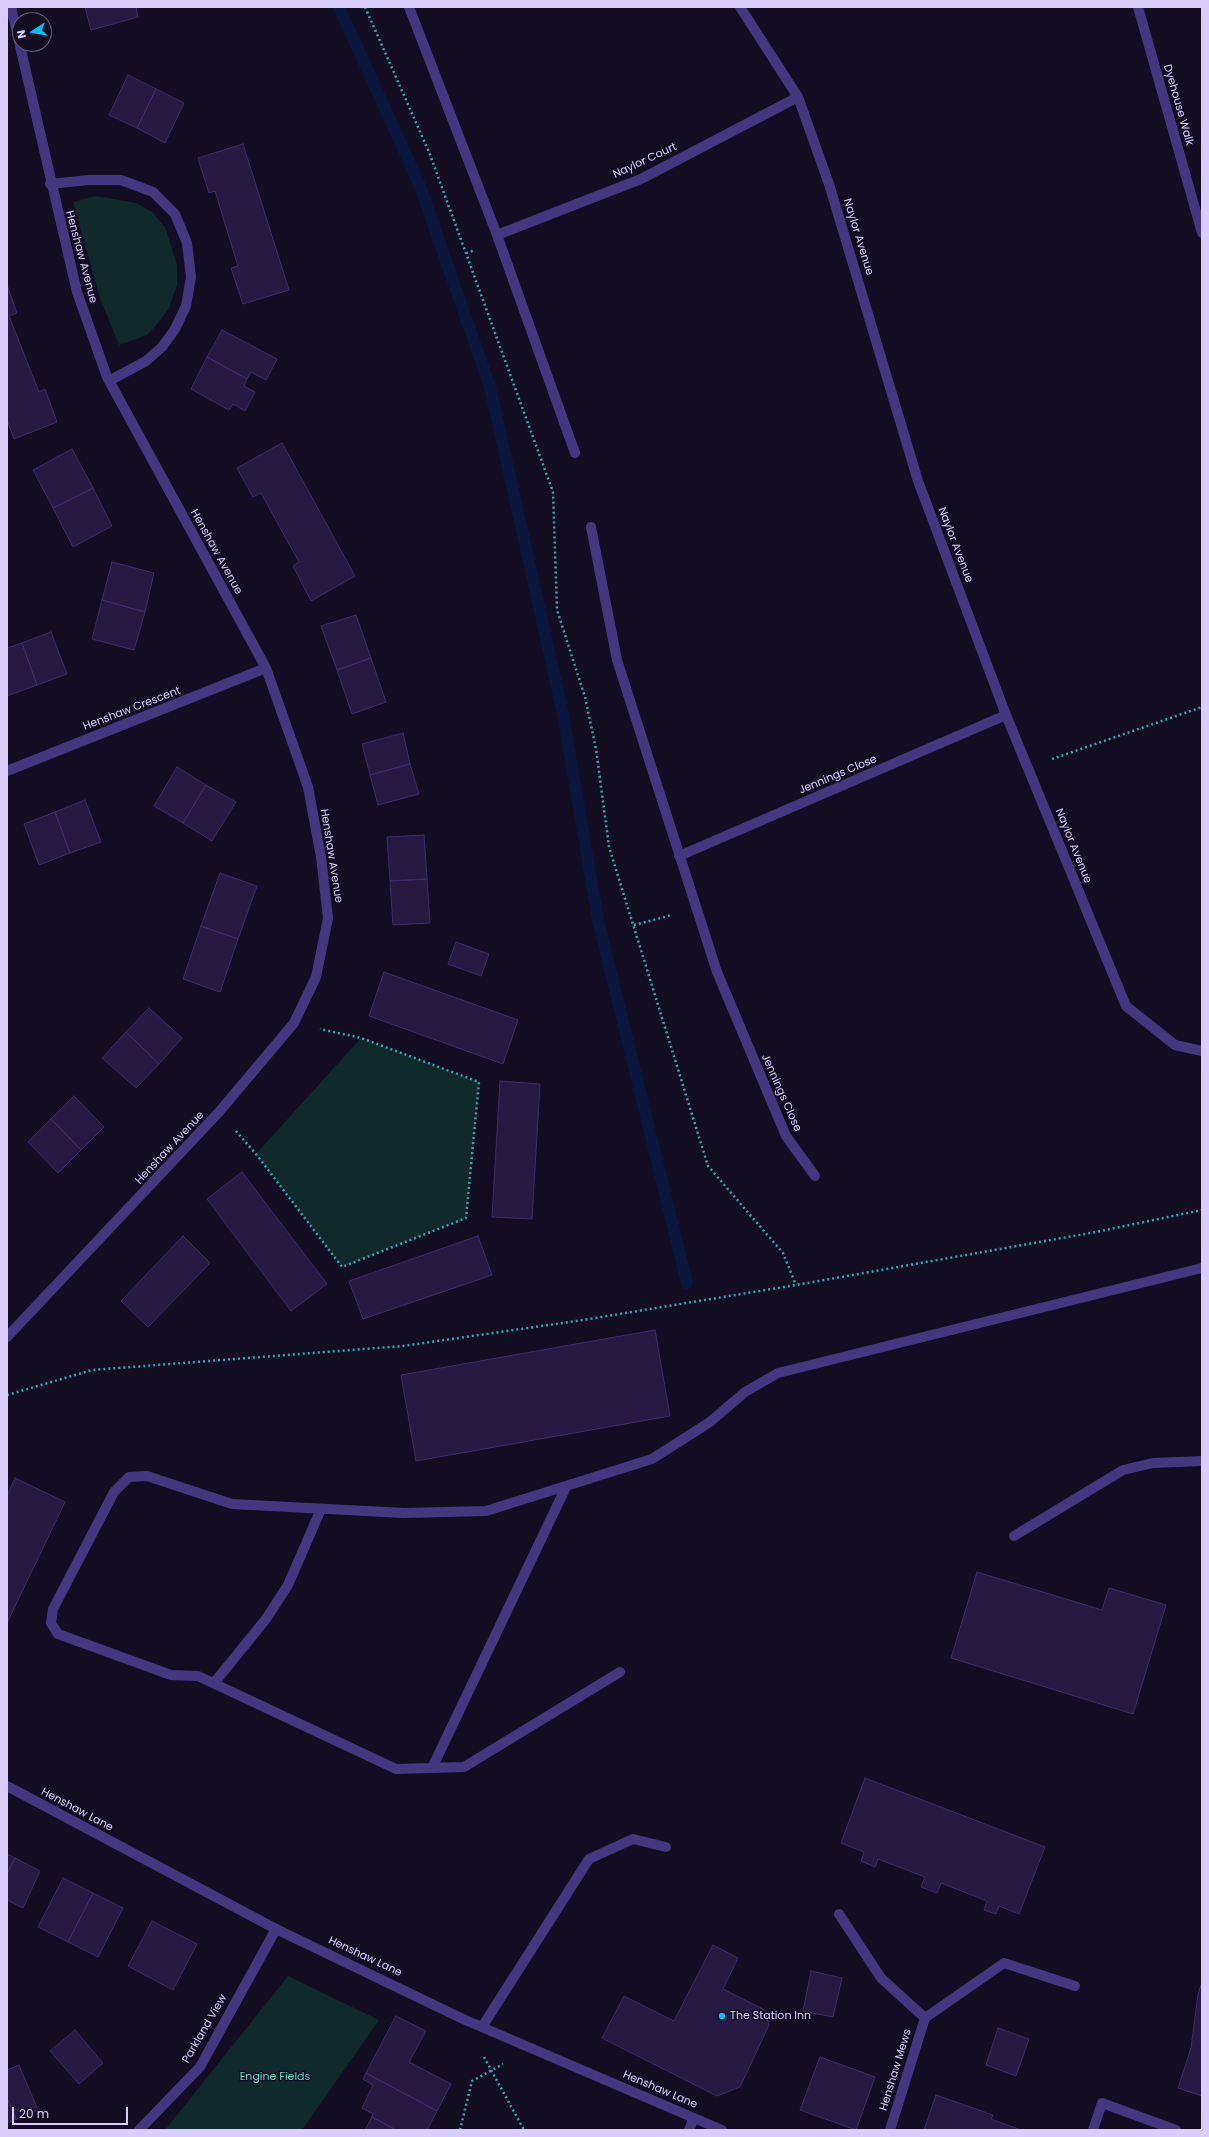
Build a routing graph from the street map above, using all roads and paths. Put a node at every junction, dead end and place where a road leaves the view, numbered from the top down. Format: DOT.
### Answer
graph roads {
  1 [pos="11,7"];
  2 [pos="365,7"];
  3 [pos="409,7"];
  4 [pos="740,7"];
  5 [pos="1138,7"];
  6 [pos="798,97"];
  7 [pos="50,184"];
  8 [pos="1202,233"];
  9 [pos="497,235"];
  10 [pos="109,381"];
  11 [pos="575,453"];
  12 [pos="591,527"];
  13 [pos="266,668"];
  14 [pos="1202,707"];
  15 [pos="1006,715"];
  16 [pos="1027,768"];
  17 [pos="7,771"];
  18 [pos="679,856"];
  19 [pos="677,913"];
  20 [pos="634,925"];
  21 [pos="294,1023"];
  22 [pos="1202,1051"];
  23 [pos="219,1112"];
  24 [pos="815,1176"];
  25 [pos="1202,1210"];
  26 [pos="1202,1268"];
  27 [pos="796,1285"];
  28 [pos="7,1337"];
  29 [pos="7,1395"];
  30 [pos="1202,1461"];
  31 [pos="566,1487"];
  32 [pos="321,1509"];
  33 [pos="1014,1536"];
  34 [pos="620,1672"];
  35 [pos="214,1683"];
  36 [pos="432,1768"];
  37 [pos="7,1786"];
  38 [pos="666,1847"];
  39 [pos="839,1914"];
  40 [pos="276,1929"];
  41 [pos="1076,1986"];
  42 [pos="925,2018"];
  43 [pos="463,2019"];
  44 [pos="482,2027"];
  45 [pos="531,2048"];
  46 [pos="491,2070"];
  47 [pos="694,2118"];
  48 [pos="139,2130"];
  49 [pos="460,2130"];
  50 [pos="524,2130"];
  51 [pos="689,2130"];
  52 [pos="722,2130"];
  53 [pos="890,2130"];
  54 [pos="1092,2130"];
  55 [pos="1176,2130"];
  1 -- 7 [label="street, Henshaw Avenue"];
  2 -- 20 [label="path"];
  3 -- 9 [label="street"];
  4 -- 6 [label="street, Naylor Avenue"];
  5 -- 8 [label="street, Dyehouse Walk"];
  6 -- 9 [label="street, Naylor Court"];
  6 -- 15 [label="street, Naylor Avenue"];
  7 -- 10 [label="street, Henshaw Avenue"];
  7 -- 10 [label="street"];
  9 -- 11 [label="street"];
  10 -- 13 [label="street, Henshaw Avenue"];
  12 -- 18 [label="street, Jennings Close"];
  13 -- 17 [label="street, Henshaw Crescent"];
  13 -- 21 [label="street, Henshaw Avenue"];
  14 -- 16 [label="path"];
  15 -- 16 [label="street, Naylor Avenue"];
  15 -- 18 [label="street, Jennings Close"];
  16 -- 22 [label="street, Naylor Avenue"];
  18 -- 24 [label="street, Jennings Close"];
  19 -- 20 [label="path"];
  20 -- 27 [label="path"];
  21 -- 23 [label="street, Henshaw Avenue"];
  21 -- 23 [label="path"];
  23 -- 28 [label="street, Henshaw Avenue"];
  25 -- 27 [label="path"];
  26 -- 31 [label="street"];
  27 -- 29 [label="path"];
  30 -- 33 [label="street"];
  31 -- 32 [label="street"];
  31 -- 36 [label="street"];
  32 -- 35 [label="street"];
  32 -- 35 [label="street"];
  34 -- 36 [label="street"];
  35 -- 36 [label="street"];
  37 -- 40 [label="street, Henshaw Lane"];
  38 -- 44 [label="street"];
  39 -- 42 [label="street"];
  40 -- 43 [label="street, Henshaw Lane"];
  40 -- 48 [label="street, Parkland View"];
  41 -- 42 [label="street"];
  42 -- 53 [label="street, Henshaw Mews"];
  43 -- 44 [label="street, Henshaw Lane"];
  43 -- 46 [label="path"];
  44 -- 45 [label="street, Henshaw Lane"];
  45 -- 46 [label="path"];
  45 -- 47 [label="street, Henshaw Lane"];
  46 -- 49 [label="path"];
  46 -- 50 [label="path"];
  47 -- 51 [label="street"];
  47 -- 52 [label="street, Henshaw Lane"];
  54 -- 55 [label="street"];
}
